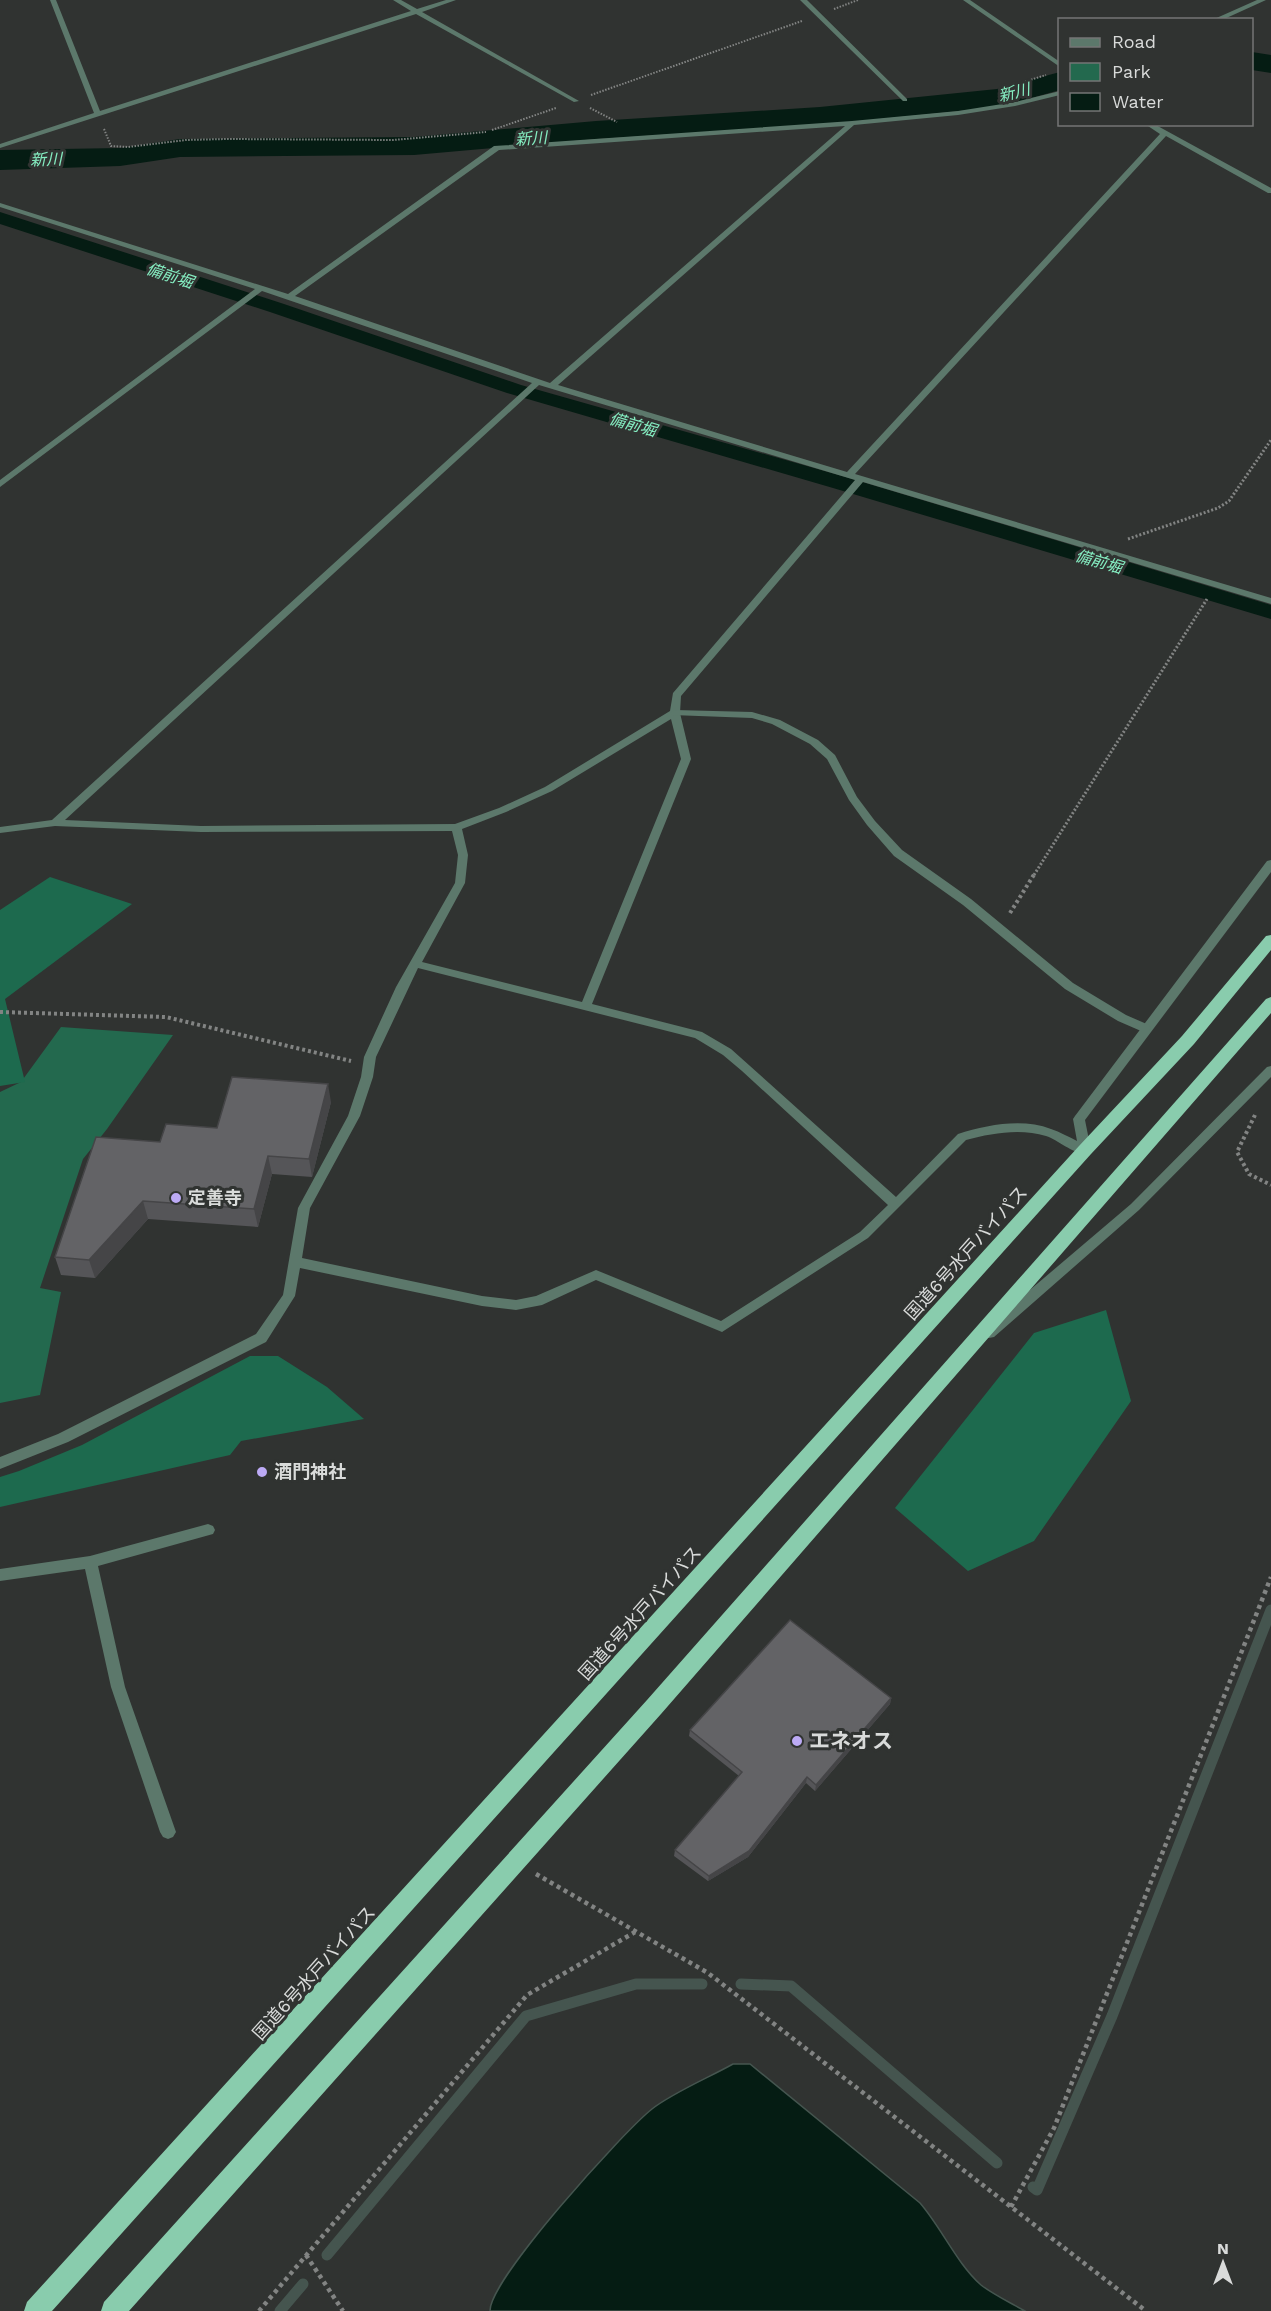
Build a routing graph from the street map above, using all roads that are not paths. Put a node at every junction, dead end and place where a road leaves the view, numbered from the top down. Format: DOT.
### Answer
graph roads {
  1 [pos="53,0"];
  2 [pos="396,0"];
  3 [pos="453,0"];
  4 [pos="803,0"];
  5 [pos="966,0"];
  6 [pos="1263,0"];
  7 [pos="417,12"];
  8 [pos="1220,18"];
  9 [pos="1058,64"];
  10 [pos="1058,93"];
  11 [pos="576,100"];
  12 [pos="905,100"];
  13 [pos="99,114"];
  14 [pos="852,123"];
  15 [pos="1151,126"];
  16 [pos="1164,135"];
  17 [pos="0,146"];
  18 [pos="1271,191"];
  19 [pos="2,208"];
  20 [pos="258,290"];
  21 [pos="289,297"];
  22 [pos="536,385"];
  23 [pos="552,386"];
  24 [pos="850,474"];
  25 [pos="859,479"];
  26 [pos="0,484"];
  27 [pos="1271,601"];
  28 [pos="675,713"];
  29 [pos="55,823"];
  30 [pos="456,827"];
  31 [pos="0,830"];
  32 [pos="1271,864"];
  33 [pos="1271,940"];
  34 [pos="416,964"];
  35 [pos="1271,1003"];
  36 [pos="586,1006"];
  37 [pos="1145,1028"];
  38 [pos="1267,1074"];
  39 [pos="1085,1150"];
  40 [pos="896,1205"];
  41 [pos="295,1262"];
  42 [pos="963,1356"];
  43 [pos="0,1463"];
  44 [pos="208,1530"];
  45 [pos="90,1562"];
  46 [pos="0,1575"];
  47 [pos="168,1832"];
  48 [pos="36,2311"];
  49 [pos="113,2311"];
  1 -- 13 [label="street"];
  2 -- 7 [label="street"];
  3 -- 7 [label="street"];
  4 -- 12 [label="street"];
  5 -- 9 [label="street"];
  6 -- 8 [label="street"];
  7 -- 11 [label="street"];
  7 -- 13 [label="street"];
  10 -- 14 [label="street"];
  13 -- 17 [label="street"];
  14 -- 21 [label="street"];
  14 -- 23 [label="street"];
  15 -- 16 [label="street"];
  16 -- 18 [label="street"];
  16 -- 24 [label="street"];
  19 -- 20 [label="street"];
  20 -- 21 [label="street"];
  20 -- 26 [label="street"];
  21 -- 22 [label="street"];
  22 -- 23 [label="street"];
  22 -- 29 [label="street"];
  23 -- 24 [label="street"];
  24 -- 25 [label="street"];
  25 -- 27 [label="street"];
  25 -- 28 [label="street"];
  28 -- 30 [label="street"];
  28 -- 36 [label="street"];
  28 -- 37 [label="street"];
  29 -- 30 [label="street"];
  29 -- 31 [label="street"];
  30 -- 34 [label="street"];
  32 -- 37 [label="street"];
  33 -- 39 [label="highway, 国道6号水戸バイパス"];
  34 -- 36 [label="street"];
  34 -- 41 [label="street"];
  35 -- 42 [label="highway"];
  36 -- 40 [label="street"];
  37 -- 39 [label="street"];
  38 -- 42 [label="street"];
  39 -- 40 [label="street"];
  39 -- 48 [label="highway, 国道6号水戸バイパス"];
  40 -- 41 [label="street"];
  41 -- 43 [label="street"];
  42 -- 49 [label="highway"];
  44 -- 45 [label="street"];
  45 -- 46 [label="street"];
  45 -- 47 [label="street"];
}
